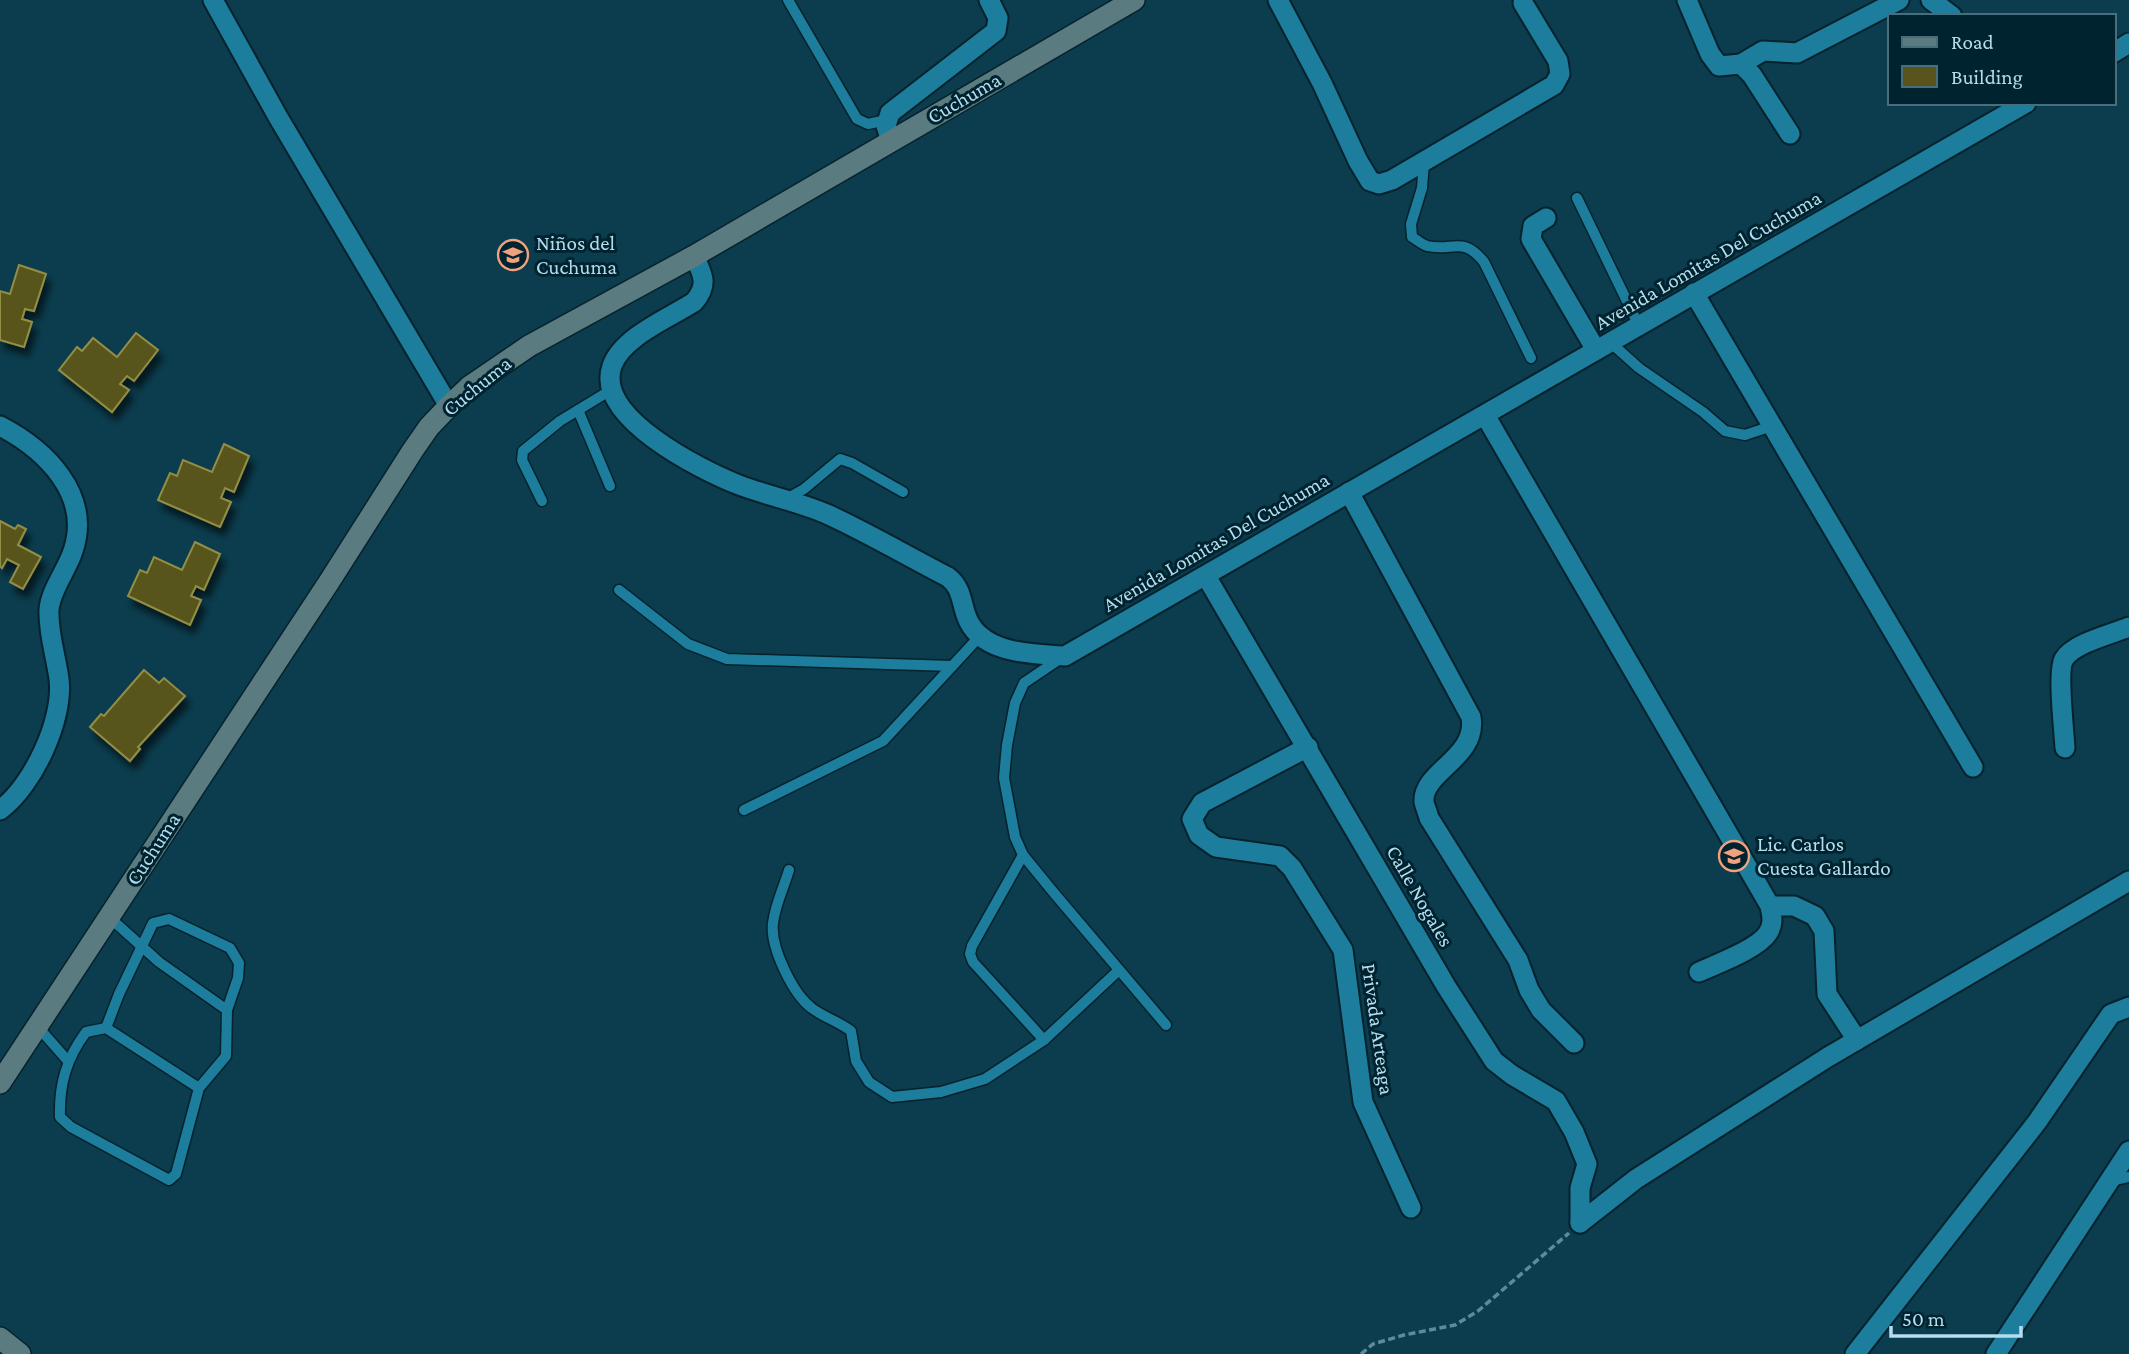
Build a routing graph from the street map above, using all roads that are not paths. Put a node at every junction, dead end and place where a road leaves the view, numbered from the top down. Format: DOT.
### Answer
graph roads {
  1 [pos="213,0"];
  2 [pos="788,0"];
  3 [pos="989,0"];
  4 [pos="1134,0"];
  5 [pos="1278,0"];
  6 [pos="1687,0"];
  7 [pos="1899,0"];
  8 [pos="1931,0"];
  9 [pos="1523,3"];
  10 [pos="1949,14"];
  11 [pos="1741,64"];
  12 [pos="2023,105"];
  13 [pos="889,131"];
  14 [pos="1790,134"];
  15 [pos="1424,161"];
  16 [pos="1577,198"];
  17 [pos="1546,218"];
  18 [pos="694,256"];
  19 [pos="1694,293"];
  20 [pos="1639,326"];
  21 [pos="1603,346"];
  22 [pos="1531,358"];
  23 [pos="611,390"];
  24 [pos="449,406"];
  25 [pos="578,410"];
  26 [pos="1485,415"];
  27 [pos="0,426"];
  28 [pos="1772,426"];
  29 [pos="610,486"];
  30 [pos="903,492"];
  31 [pos="1349,492"];
  32 [pos="784,500"];
  33 [pos="542,501"];
  34 [pos="1206,576"];
  35 [pos="619,590"];
  36 [pos="2129,627"];
  37 [pos="980,636"];
  38 [pos="1065,656"];
  39 [pos="953,666"];
  40 [pos="1308,747"];
  41 [pos="2065,747"];
  42 [pos="1973,768"];
  43 [pos="0,810"];
  44 [pos="744,810"];
  45 [pos="1023,855"];
  46 [pos="789,870"];
  47 [pos="2129,881"];
  48 [pos="1770,906"];
  49 [pos="109,917"];
  50 [pos="142,946"];
  51 [pos="1119,970"];
  52 [pos="1699,972"];
  53 [pos="2129,1007"];
  54 [pos="227,1010"];
  55 [pos="1166,1025"];
  56 [pos="38,1027"];
  57 [pos="106,1028"];
  58 [pos="1044,1040"];
  59 [pos="1857,1040"];
  60 [pos="1574,1043"];
  61 [pos="68,1061"];
  62 [pos="0,1083"];
  63 [pos="199,1088"];
  64 [pos="2129,1152"];
  65 [pos="2119,1179"];
  66 [pos="1410,1208"];
  67 [pos="0,1338"];
  68 [pos="20,1354"];
  69 [pos="1855,1354"];
  70 [pos="1996,1354"];
  1 -- 24 [label="street"];
  2 -- 13 [label="lane"];
  3 -- 13 [label="street"];
  4 -- 13 [label="street, Cuchuma"];
  5 -- 15 [label="street"];
  6 -- 11 [label="street"];
  7 -- 11 [label="street"];
  8 -- 10 [label="street"];
  9 -- 15 [label="street"];
  11 -- 14 [label="street"];
  12 -- 19 [label="street, Avenida Lomitas Del Cuchuma"];
  13 -- 18 [label="street, Cuchuma"];
  15 -- 22 [label="lane"];
  16 -- 20 [label="lane"];
  17 -- 21 [label="street"];
  18 -- 23 [label="street"];
  18 -- 24 [label="street, Cuchuma"];
  19 -- 20 [label="street, Avenida Lomitas Del Cuchuma"];
  19 -- 28 [label="street"];
  20 -- 21 [label="street, Avenida Lomitas Del Cuchuma"];
  21 -- 26 [label="street, Avenida Lomitas Del Cuchuma"];
  21 -- 28 [label="lane"];
  23 -- 25 [label="lane"];
  23 -- 32 [label="street"];
  24 -- 49 [label="street, Cuchuma"];
  25 -- 29 [label="lane"];
  25 -- 33 [label="lane"];
  26 -- 31 [label="street, Avenida Lomitas Del Cuchuma"];
  26 -- 48 [label="street"];
  27 -- 43 [label="street"];
  28 -- 42 [label="street"];
  30 -- 32 [label="lane"];
  31 -- 34 [label="street, Avenida Lomitas Del Cuchuma"];
  31 -- 60 [label="street"];
  32 -- 37 [label="street"];
  34 -- 38 [label="street, Avenida Lomitas Del Cuchuma"];
  34 -- 40 [label="street, Calle Nogales"];
  35 -- 39 [label="lane"];
  36 -- 41 [label="street"];
  37 -- 38 [label="street"];
  37 -- 39 [label="lane"];
  38 -- 45 [label="lane"];
  39 -- 44 [label="lane"];
  40 -- 59 [label="street, Calle Nogales"];
  40 -- 66 [label="street, Privada Arteaga"];
  45 -- 51 [label="lane"];
  45 -- 58 [label="lane"];
  46 -- 58 [label="lane"];
  47 -- 59 [label="street"];
  48 -- 52 [label="street"];
  48 -- 59 [label="street"];
  49 -- 50 [label="lane"];
  49 -- 56 [label="street, Cuchuma"];
  50 -- 54 [label="lane"];
  50 -- 54 [label="lane"];
  50 -- 57 [label="lane"];
  51 -- 55 [label="lane"];
  51 -- 58 [label="lane"];
  53 -- 69 [label="street"];
  54 -- 63 [label="lane"];
  56 -- 61 [label="lane"];
  56 -- 62 [label="street, Cuchuma"];
  57 -- 61 [label="lane"];
  57 -- 63 [label="lane"];
  61 -- 63 [label="lane"];
  64 -- 65 [label="street"];
  65 -- 70 [label="street"];
  67 -- 68 [label="street"];
}
